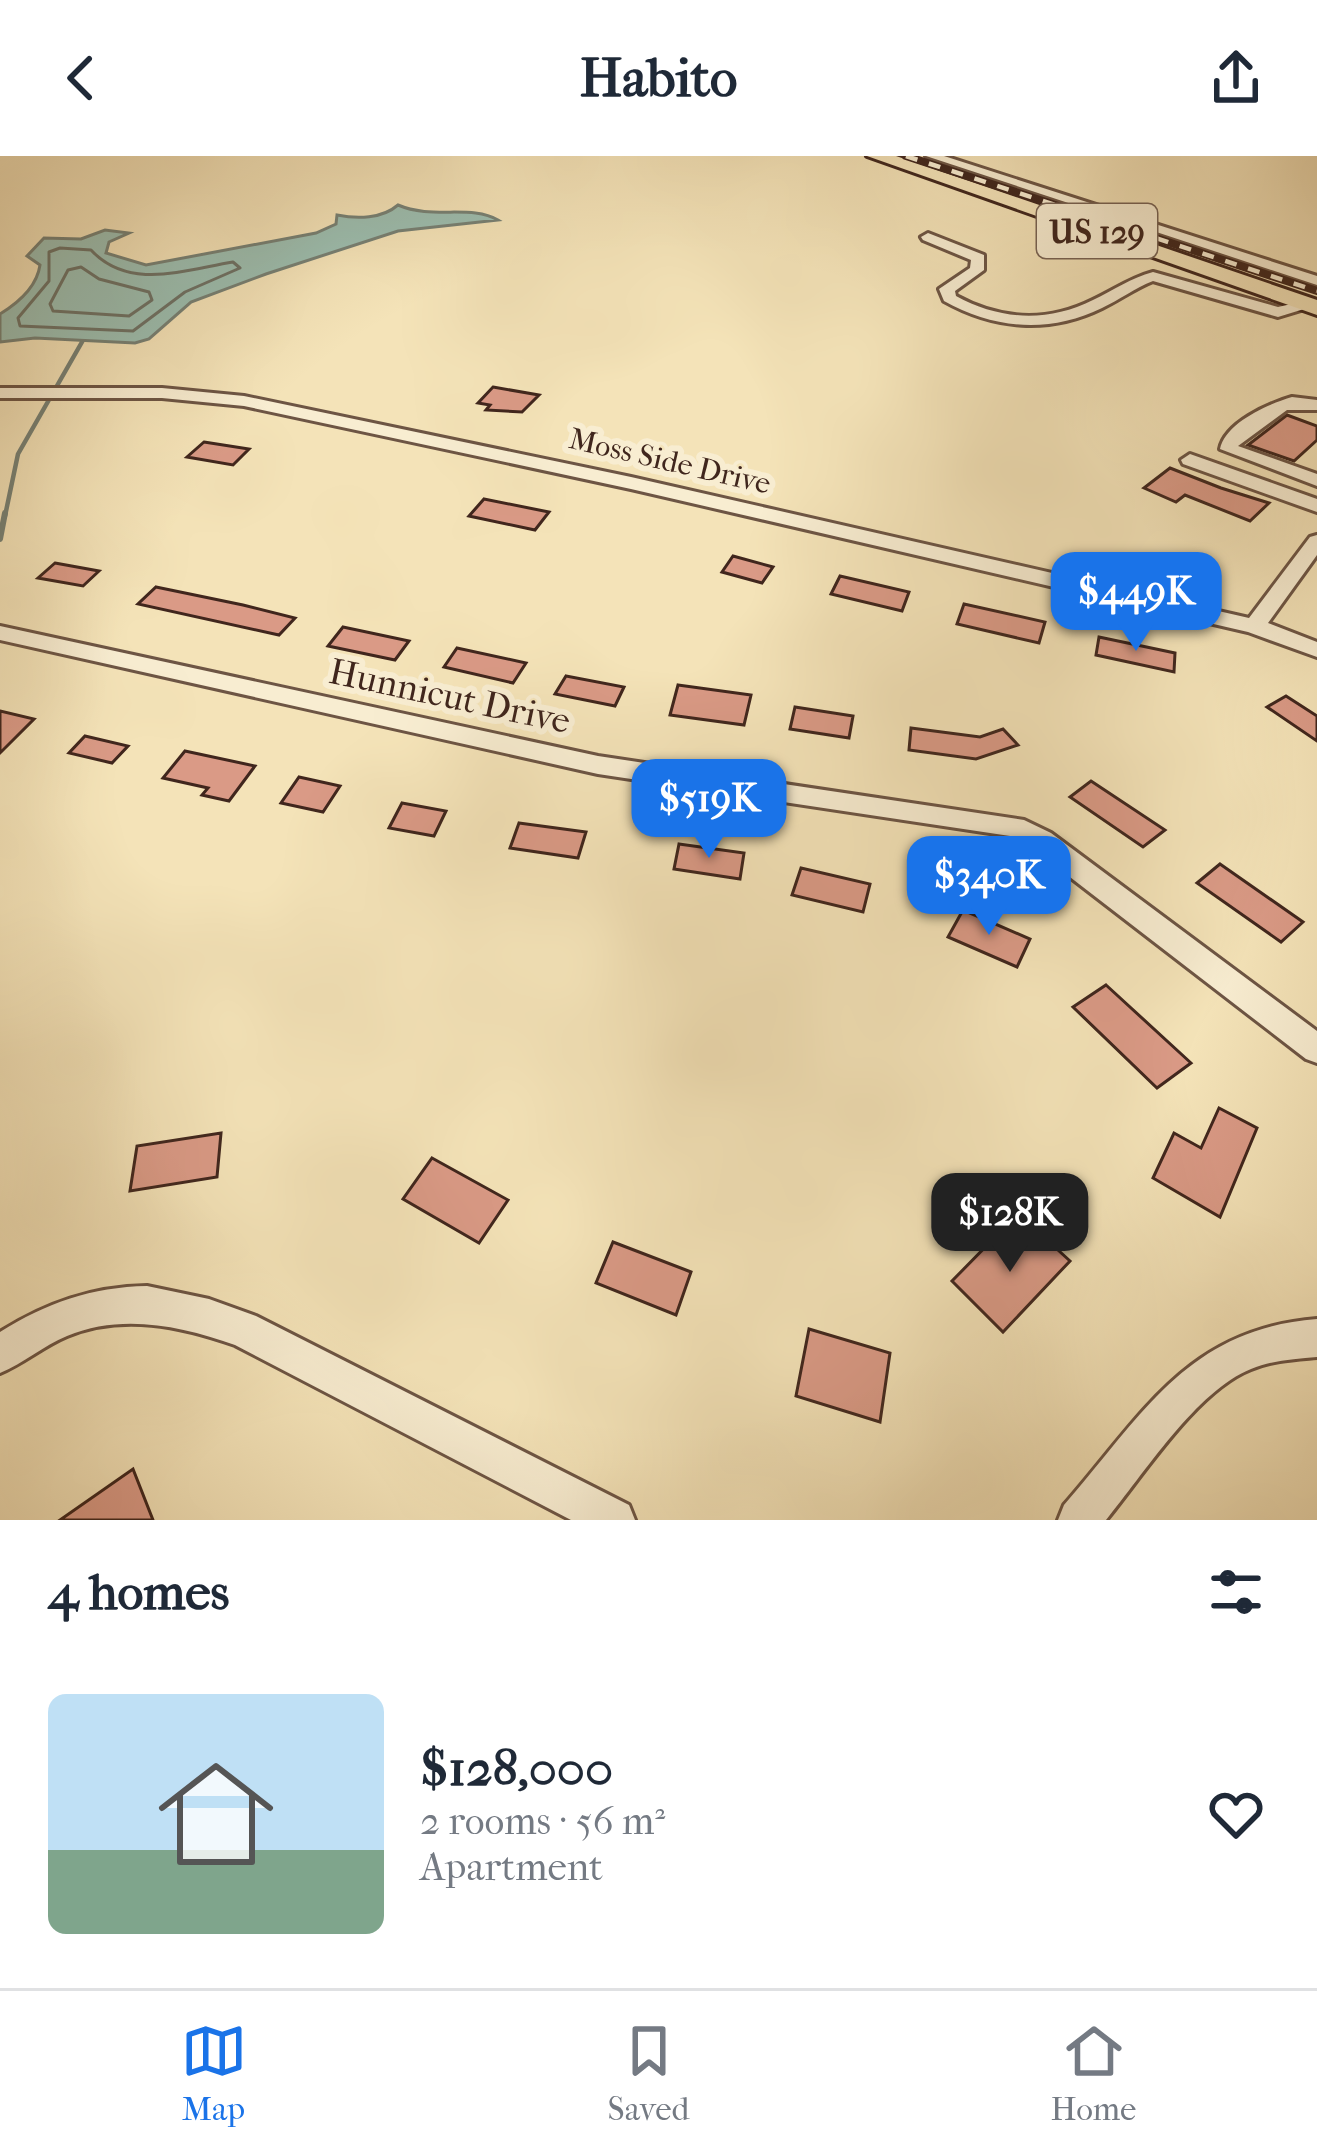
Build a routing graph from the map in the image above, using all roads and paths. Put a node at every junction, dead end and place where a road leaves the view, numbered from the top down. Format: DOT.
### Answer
graph roads {
  1 [pos="877,156"];
  2 [pos="932,156"];
  3 [pos="928,237"];
  4 [pos="1317,265"];
  5 [pos="1310,279"];
  6 [pos="1313,306"];
  7 [pos="0,393"];
  8 [pos="1317,405"];
  9 [pos="1190,460"];
  10 [pos="1317,480"];
  11 [pos="1317,506"];
  12 [pos="1317,541"];
  13 [pos="1254,626"];
  14 [pos="0,634"];
  15 [pos="1317,650"];
  16 [pos="1317,1049"];
  17 [pos="1317,1338"];
  18 [pos="0,1354"];
  19 [pos="614,1520"];
  20 [pos="1078,1520"];
  1 -- 6 [label="highway, US 129"];
  2 -- 5 [label="street"];
  3 -- 6 [label="street"];
  4 -- 5 [label="street"];
  7 -- 13 [label="street, Moss Side Drive"];
  8 -- 10 [label="street"];
  9 -- 11 [label="street"];
  12 -- 13 [label="street"];
  13 -- 15 [label="street, Moss Side Drive"];
  14 -- 16 [label="street, Hunnicut Drive"];
  17 -- 20 [label="street"];
  18 -- 19 [label="street"];
}
